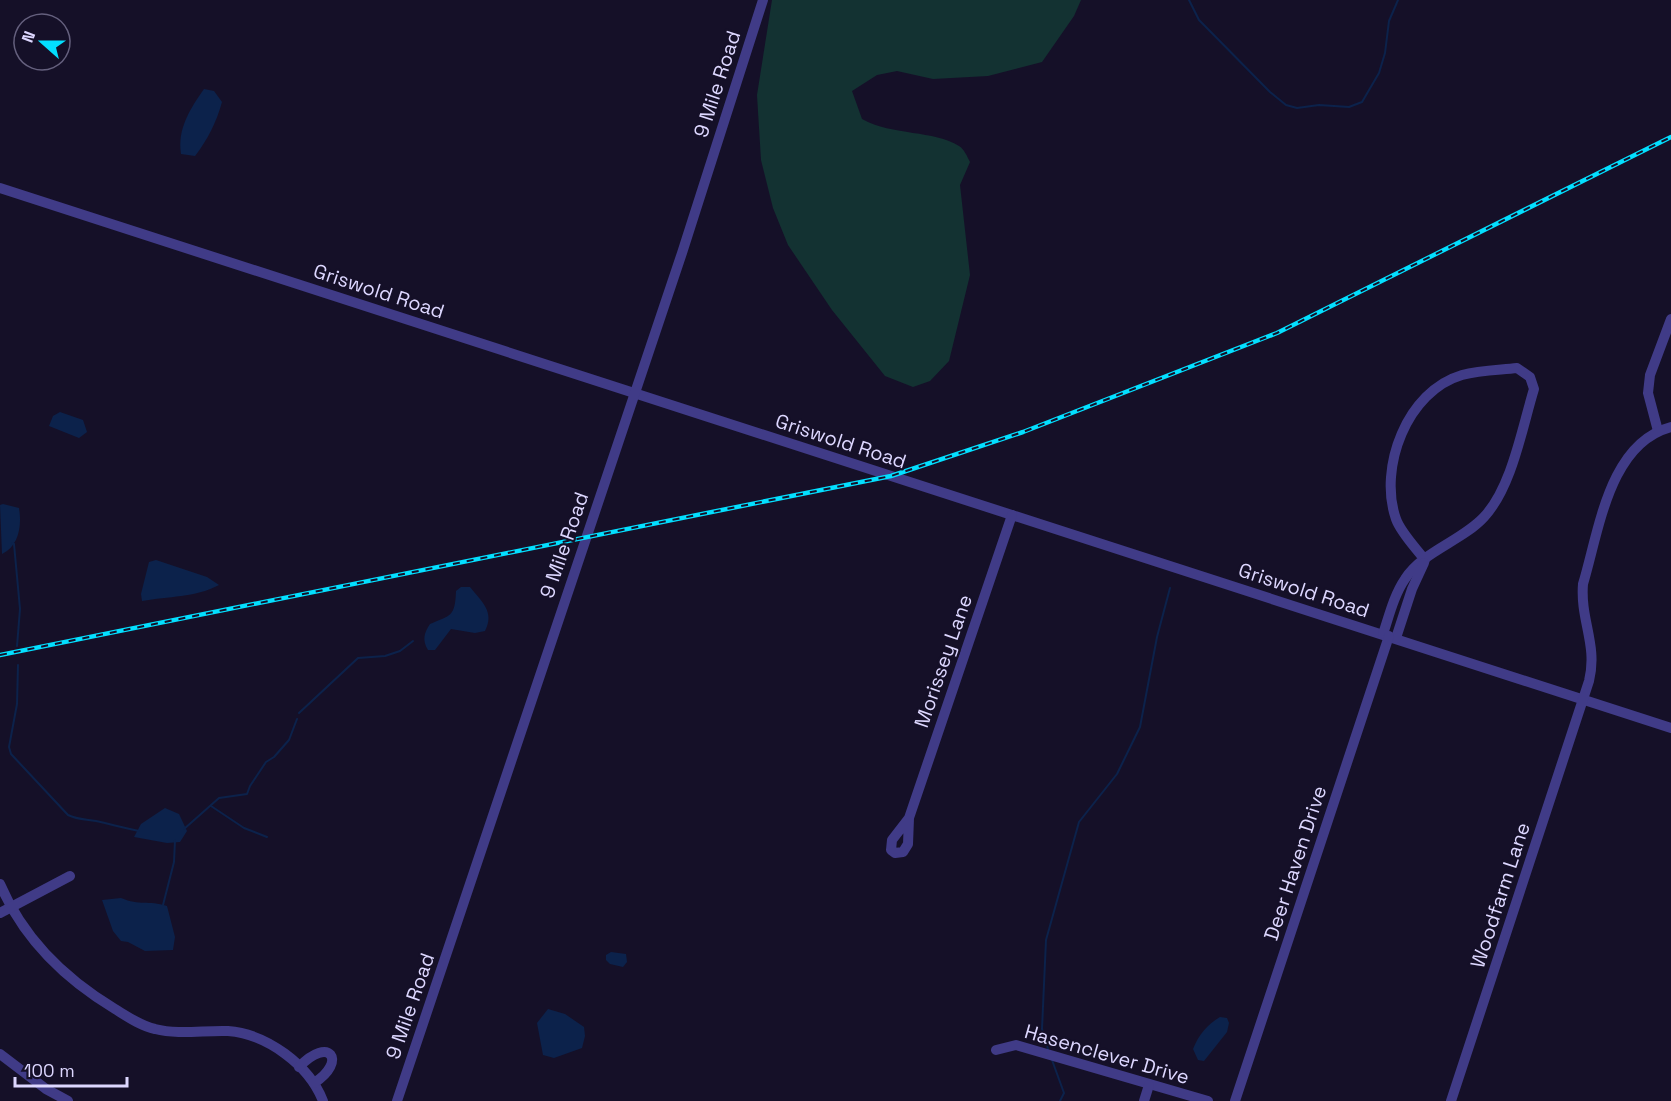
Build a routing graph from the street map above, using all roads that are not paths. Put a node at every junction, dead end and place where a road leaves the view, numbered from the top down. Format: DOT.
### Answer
graph roads {
  1 [pos="763,0"];
  2 [pos="0,188"];
  3 [pos="1671,319"];
  4 [pos="635,393"];
  5 [pos="1671,427"];
  6 [pos="1658,431"];
  7 [pos="1012,514"];
  8 [pos="1425,560"];
  9 [pos="1390,636"];
  10 [pos="1583,699"];
  11 [pos="1671,728"];
  12 [pos="909,819"];
  13 [pos="70,876"];
  14 [pos="0,884"];
  15 [pos="11,906"];
  16 [pos="0,913"];
  17 [pos="996,1050"];
  18 [pos="0,1054"];
  19 [pos="299,1067"];
  20 [pos="314,1083"];
  21 [pos="1149,1085"];
  22 [pos="325,1100"];
  23 [pos="68,1101"];
  24 [pos="397,1101"];
  25 [pos="1144,1101"];
  26 [pos="1208,1101"];
  27 [pos="1235,1101"];
  28 [pos="1451,1101"];
  1 -- 4 [label="street, 9 Mile Road"];
  2 -- 4 [label="street, Griswold Road"];
  3 -- 6 [label="street"];
  4 -- 7 [label="street, Griswold Road"];
  4 -- 24 [label="street, 9 Mile Road"];
  5 -- 6 [label="street, Woodfarm Lane"];
  6 -- 10 [label="street, Woodfarm Lane"];
  7 -- 9 [label="street, Griswold Road"];
  7 -- 12 [label="street, Morissey Lane"];
  8 -- 8 [label="street"];
  8 -- 9 [label="street, Deer Haven Drive"];
  9 -- 10 [label="street, Griswold Road"];
  9 -- 27 [label="street, Deer Haven Drive"];
  10 -- 11 [label="street, Griswold Road"];
  10 -- 28 [label="street, Woodfarm Lane"];
  13 -- 15 [label="street"];
  14 -- 15 [label="street"];
  15 -- 16 [label="street"];
  15 -- 19 [label="street"];
  17 -- 21 [label="street, Hasenclever Drive"];
  18 -- 23 [label="street"];
  19 -- 20 [label="street"];
  19 -- 20 [label="street"];
  20 -- 22 [label="street"];
  21 -- 25 [label="street"];
  21 -- 26 [label="street, Hasenclever Drive"];
}
